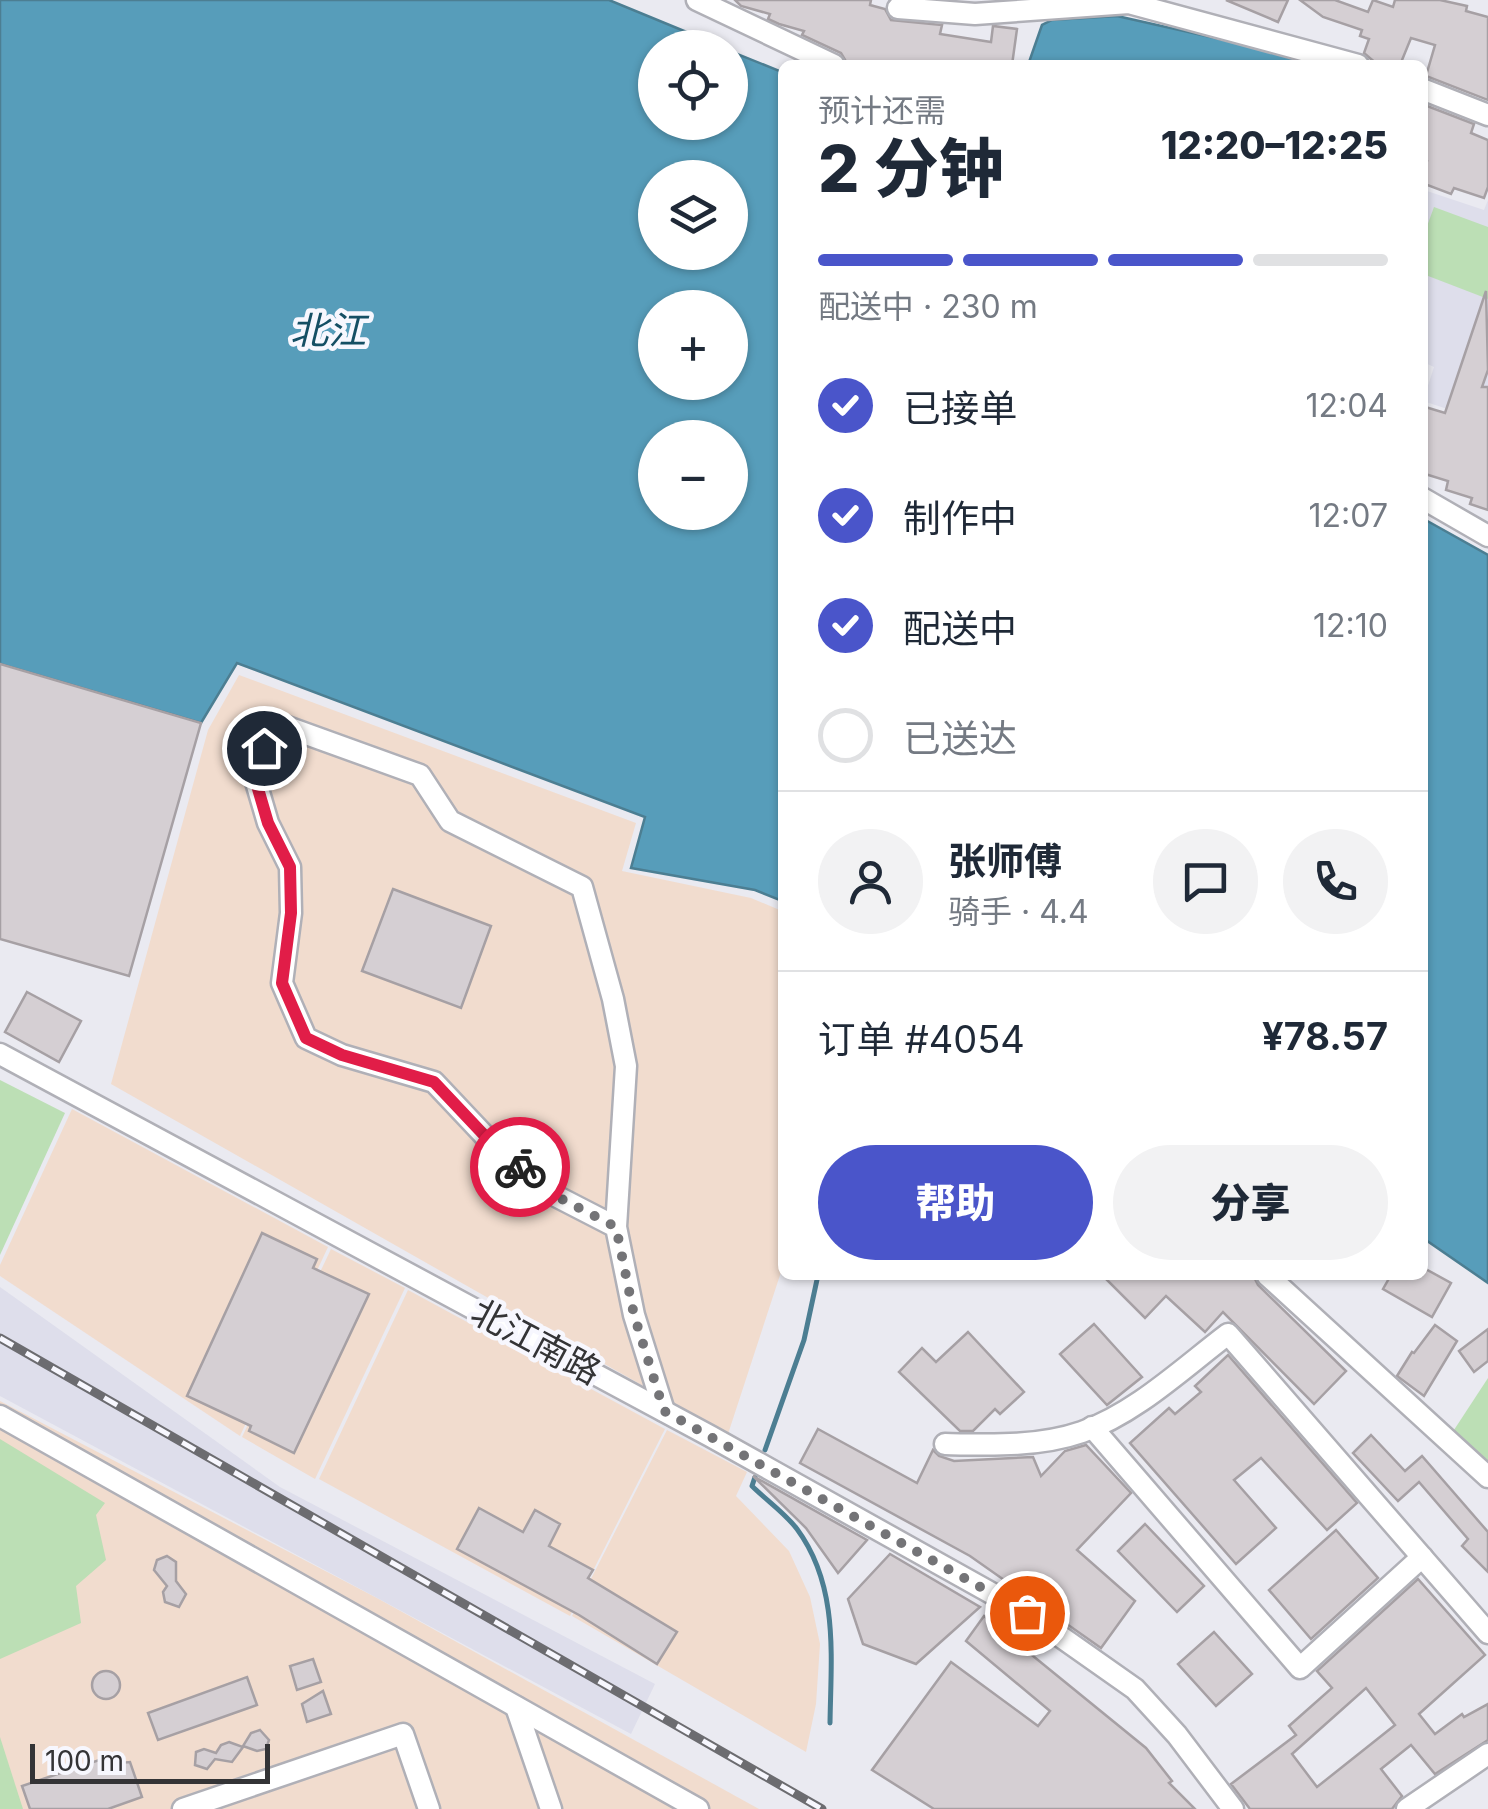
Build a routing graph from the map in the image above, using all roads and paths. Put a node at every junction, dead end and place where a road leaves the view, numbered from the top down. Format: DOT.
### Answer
graph roads {
  1 [pos="697,0"];
  2 [pos="898,8"];
  3 [pos="823,60"];
  4 [pos="1340,60"];
  5 [pos="1428,91"];
  6 [pos="1488,115"];
  7 [pos="1428,501"];
  8 [pos="1488,536"];
  9 [pos="0,1054"];
  10 [pos="616,1227"];
  11 [pos="1272,1280"];
  12 [pos="664,1411"];
  13 [pos="0,1416"];
  14 [pos="1092,1427"];
  15 [pos="945,1444"];
  16 [pos="1488,1477"];
  17 [pos="1422,1557"];
  18 [pos="1488,1633"];
  19 [pos="516,1707"];
  20 [pos="1488,1754"];
  21 [pos="182,1809"];
  22 [pos="429,1809"];
  23 [pos="551,1809"];
  24 [pos="698,1809"];
  25 [pos="1233,1809"];
  26 [pos="1407,1809"];
  1 -- 3 [label="street"];
  2 -- 4 [label="street"];
  5 -- 6 [label="street"];
  7 -- 8 [label="street"];
  9 -- 12 [label="street, 北江南路"];
  10 -- 10 [label="street"];
  10 -- 12 [label="street"];
  11 -- 16 [label="street"];
  12 -- 25 [label="street, 北江南路"];
  13 -- 19 [label="street"];
  14 -- 15 [label="street"];
  14 -- 17 [label="street"];
  14 -- 17 [label="street"];
  17 -- 18 [label="street"];
  19 -- 23 [label="street"];
  19 -- 24 [label="street"];
  20 -- 26 [label="street"];
  21 -- 22 [label="street"];
}
